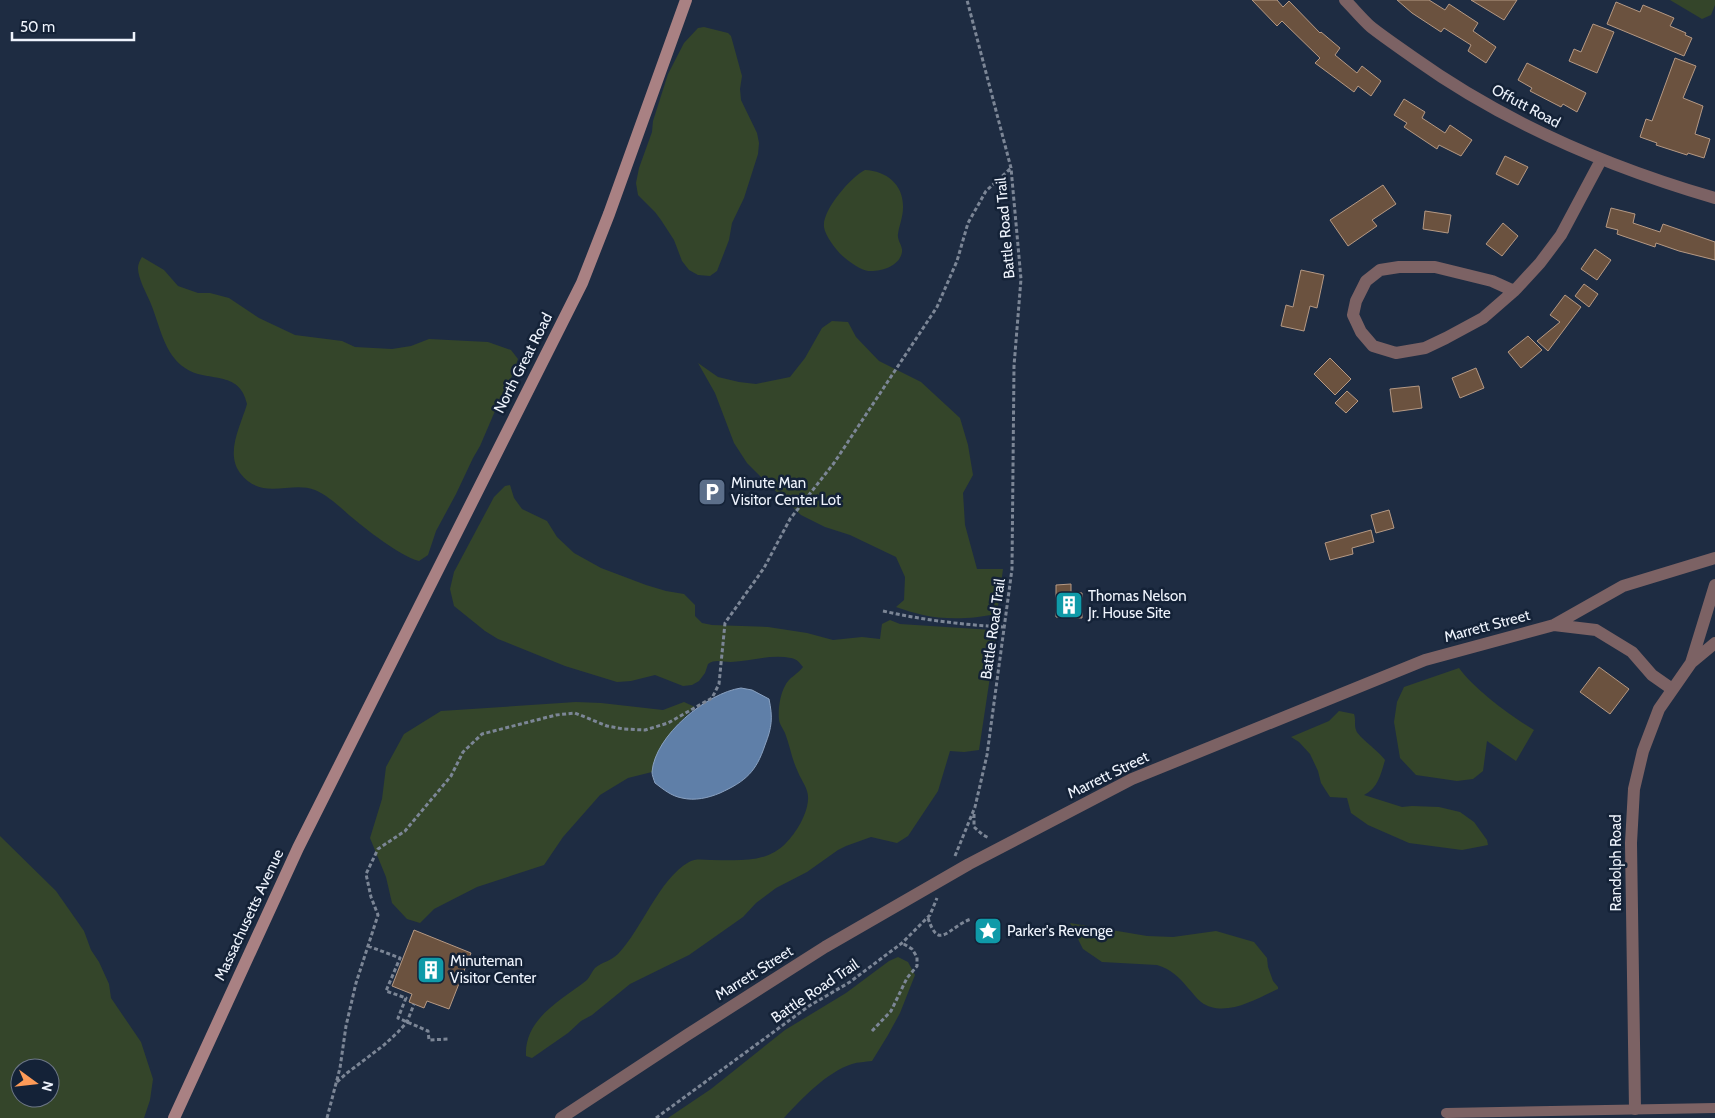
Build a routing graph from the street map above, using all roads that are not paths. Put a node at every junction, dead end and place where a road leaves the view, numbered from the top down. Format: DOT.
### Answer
graph roads {
  1 [pos="686,0"];
  2 [pos="1345,0"];
  3 [pos="1601,160"];
  4 [pos="1715,197"];
  5 [pos="1514,291"];
  6 [pos="1715,558"];
  7 [pos="1715,586"];
  8 [pos="1554,624"];
  9 [pos="1715,643"];
  10 [pos="1691,663"];
  11 [pos="1672,689"];
  12 [pos="358,727"];
  13 [pos="1715,1108"];
  14 [pos="1446,1113"];
  15 [pos="1635,1114"];
  16 [pos="174,1118"];
  17 [pos="561,1118"];
  1 -- 12 [label="main road, North Great Road"];
  2 -- 3 [label="street, Offutt Road"];
  3 -- 4 [label="street, Offutt Road"];
  3 -- 5 [label="street"];
  5 -- 5 [label="street"];
  6 -- 8 [label="street, Marrett Street"];
  7 -- 10 [label="street"];
  8 -- 11 [label="street"];
  8 -- 17 [label="street, Marrett Street"];
  9 -- 10 [label="street, Randolph Road"];
  10 -- 11 [label="street, Randolph Road"];
  11 -- 15 [label="street, Randolph Road"];
  12 -- 16 [label="main road, Massachusetts Avenue"];
  13 -- 15 [label="lane"];
  14 -- 15 [label="lane"];
}
